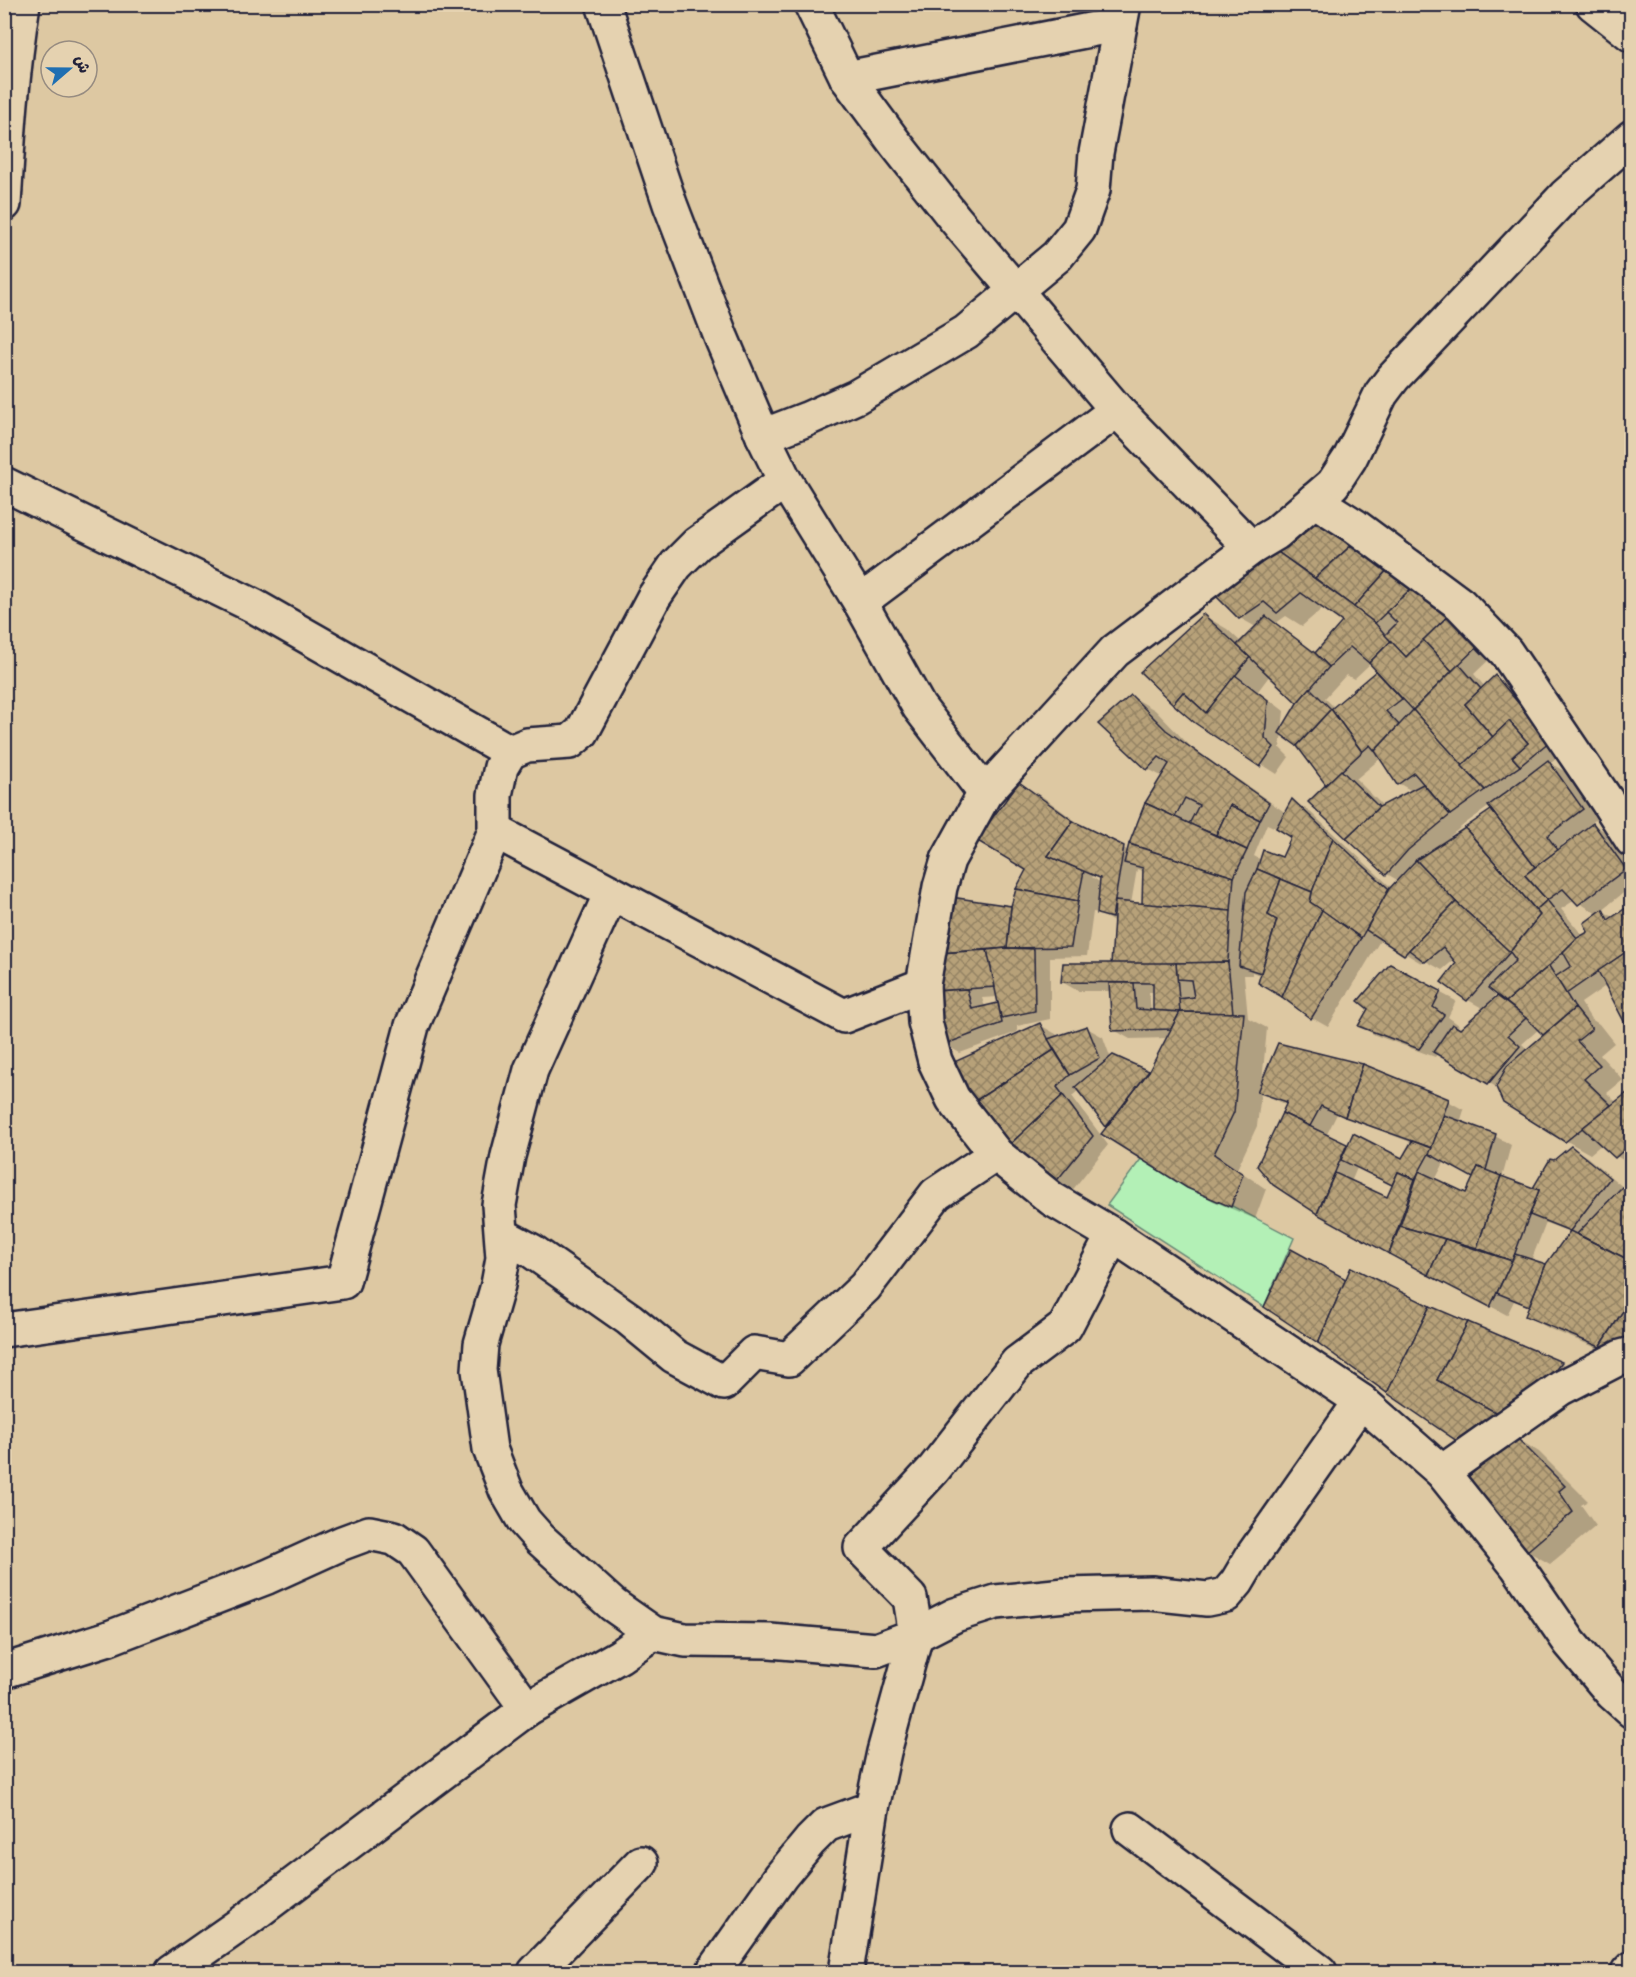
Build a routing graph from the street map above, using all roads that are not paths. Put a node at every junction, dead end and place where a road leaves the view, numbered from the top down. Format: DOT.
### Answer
graph roads {
  1 [pos="23,4"];
  2 [pos="603,4"];
  3 [pos="811,4"];
  4 [pos="1593,4"];
  5 [pos="1122,14"];
  6 [pos="1632,35"];
  7 [pos="847,78"];
  8 [pos="1632,137"];
  9 [pos="4,204"];
  10 [pos="1017,290"];
  11 [pos="1118,410"];
  12 [pos="763,436"];
  13 [pos="785,481"];
  14 [pos="4,484"];
  15 [pos="1314,500"];
  16 [pos="1251,548"];
  17 [pos="860,602"];
  18 [pos="510,752"];
  19 [pos="985,794"];
  20 [pos="495,831"];
  21 [pos="1632,840"];
  22 [pos="611,893"];
  23 [pos="923,985"];
  24 [pos="996,1155"];
  25 [pos="502,1235"];
  26 [pos="1113,1235"];
  27 [pos="4,1330"];
  28 [pos="1632,1354"];
  29 [pos="1361,1401"];
  30 [pos="1442,1472"];
  31 [pos="653,1633"];
  32 [pos="915,1635"];
  33 [pos="4,1671"];
  34 [pos="527,1709"];
  35 [pos="1632,1711"];
  36 [pos="872,1808"];
  37 [pos="1130,1829"];
  38 [pos="641,1863"];
  39 [pos="1632,1968"];
  40 [pos="172,1972"];
  41 [pos="535,1972"];
  42 [pos="712,1972"];
  43 [pos="846,1972"];
  44 [pos="1320,1972"];
  45 [pos="1628,1972"];
  1 -- 9 [label="street"];
  2 -- 12 [label="street"];
  3 -- 7 [label="street"];
  4 -- 6 [label="street"];
  5 -- 7 [label="street"];
  5 -- 10 [label="street"];
  7 -- 10 [label="street"];
  8 -- 15 [label="street"];
  10 -- 11 [label="street"];
  10 -- 12 [label="street"];
  11 -- 16 [label="street"];
  11 -- 17 [label="street"];
  12 -- 13 [label="street"];
  13 -- 17 [label="street"];
  13 -- 18 [label="street"];
  14 -- 18 [label="street"];
  15 -- 16 [label="street"];
  15 -- 21 [label="street"];
  16 -- 19 [label="street"];
  17 -- 19 [label="street"];
  18 -- 20 [label="street"];
  19 -- 23 [label="street"];
  20 -- 22 [label="street"];
  20 -- 27 [label="street"];
  22 -- 23 [label="street"];
  22 -- 25 [label="street"];
  23 -- 24 [label="street"];
  24 -- 25 [label="street"];
  24 -- 26 [label="street"];
  25 -- 31 [label="street"];
  26 -- 29 [label="street"];
  26 -- 32 [label="street"];
  28 -- 30 [label="street"];
  29 -- 30 [label="street"];
  29 -- 32 [label="street"];
  30 -- 35 [label="street"];
  31 -- 32 [label="street"];
  31 -- 34 [label="street"];
  32 -- 36 [label="street"];
  33 -- 34 [label="street"];
  34 -- 40 [label="street"];
  36 -- 42 [label="street"];
  36 -- 43 [label="street"];
  37 -- 44 [label="street"];
  38 -- 41 [label="street"];
  39 -- 45 [label="street"];
}
